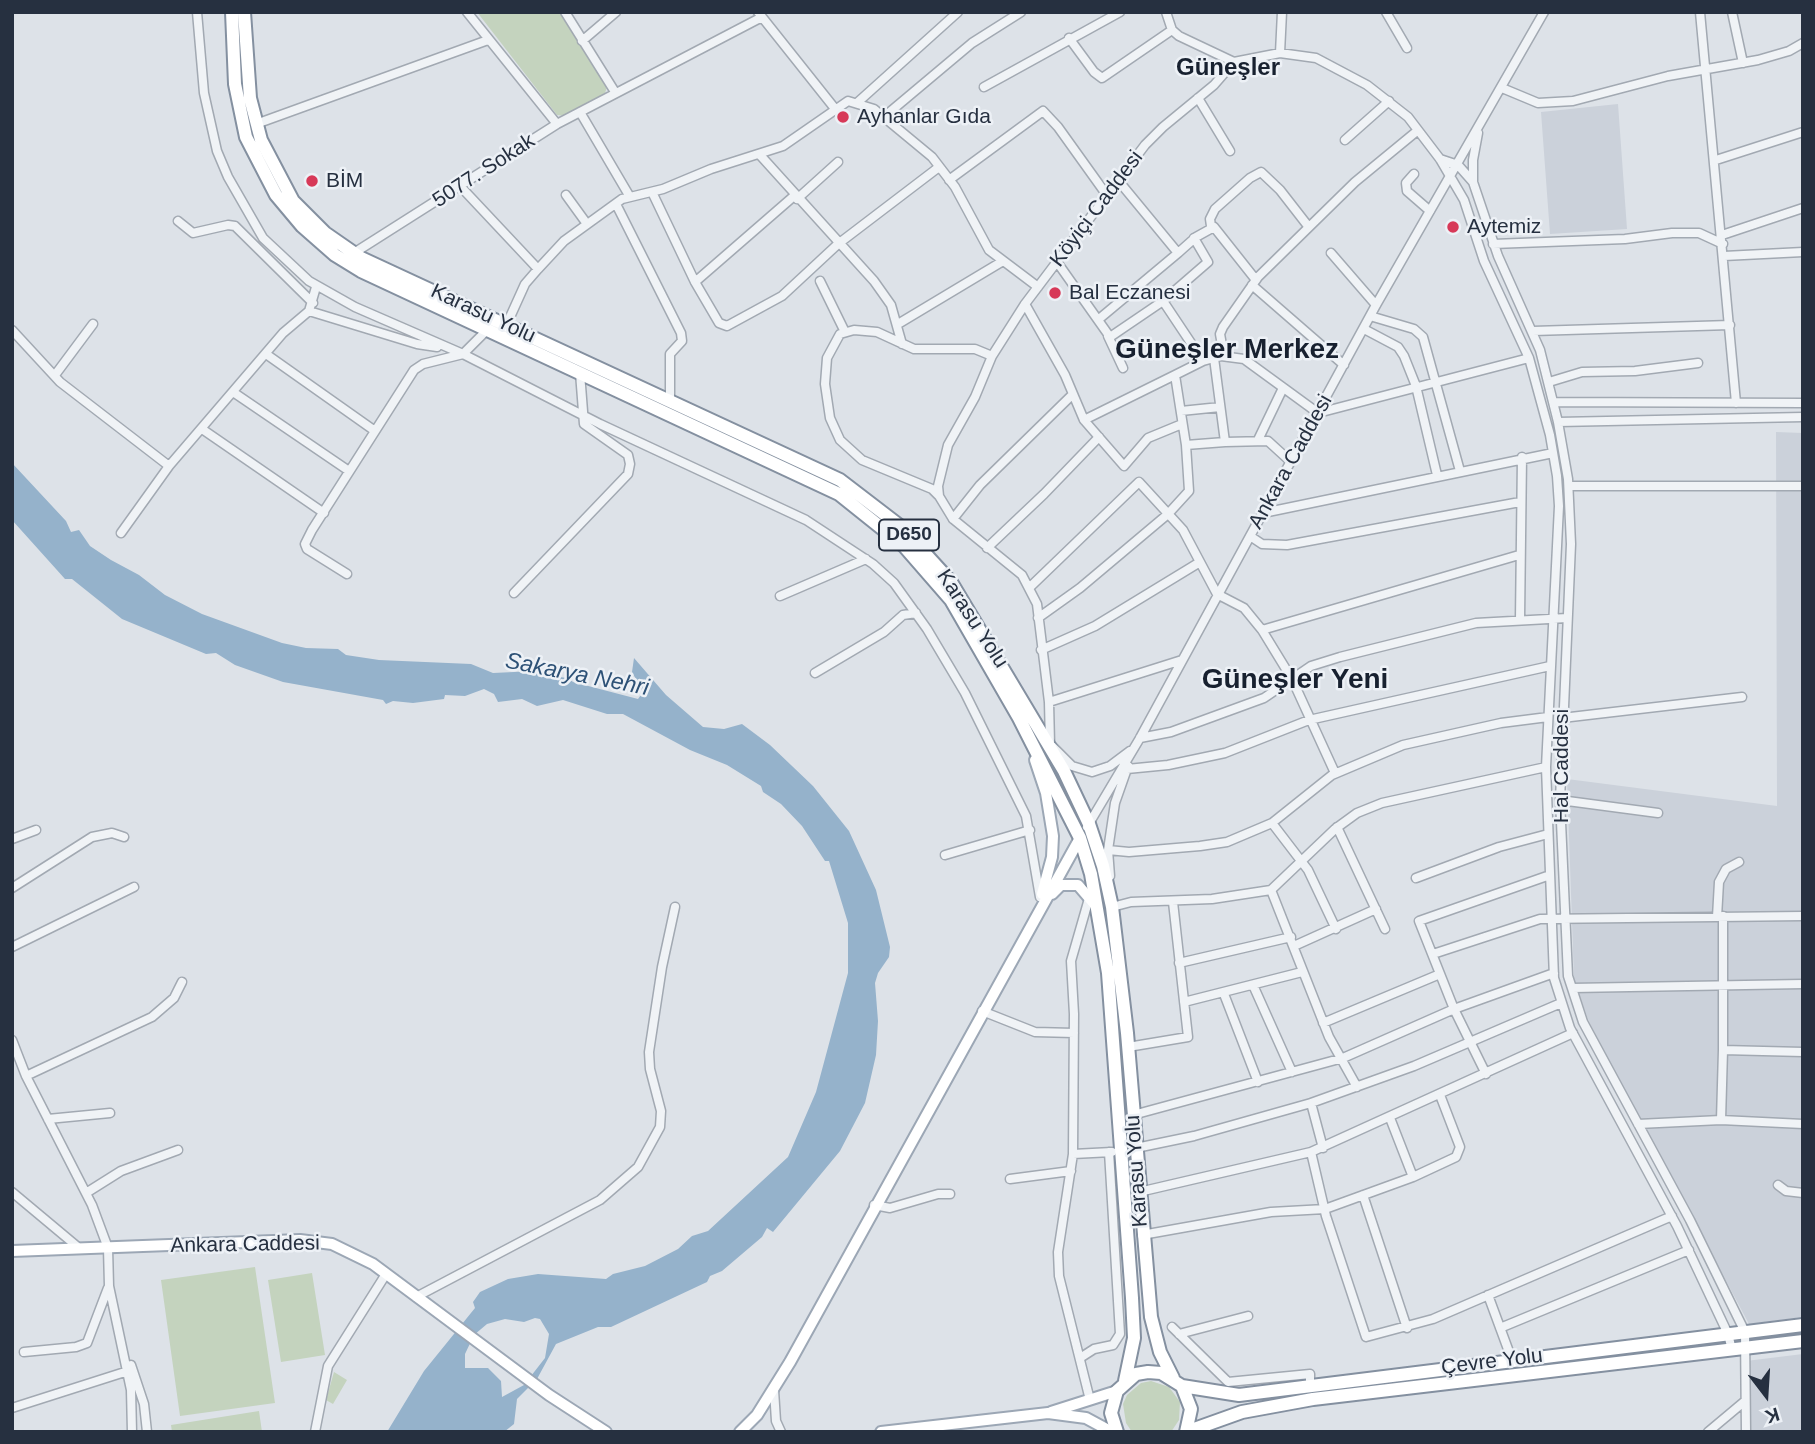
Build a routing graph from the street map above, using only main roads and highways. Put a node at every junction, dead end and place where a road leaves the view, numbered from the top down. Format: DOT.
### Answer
graph roads {
  1 [pos="232,12"];
  2 [pos="244,12"];
  3 [pos="1019,718"];
  4 [pos="1080,838"];
  5 [pos="1099,911"];
  6 [pos="1035,915"];
  7 [pos="12,1251"];
  8 [pos="1803,1325"];
  9 [pos="1803,1341"];
  10 [pos="1178,1382"];
  11 [pos="1121,1386"];
  12 [pos="1048,1413"];
  13 [pos="600,1430"];
  14 [pos="740,1432"];
  15 [pos="881,1432"];
  16 [pos="1115,1432"];
  17 [pos="1186,1432"];
  1 -- 3 [label="highway, Karasu Yolu / D650"];
  2 -- 10 [label="highway, Karasu Yolu / D650"];
  3 -- 4 [label="highway, Karasu Yolu / D650"];
  3 -- 6 [label="main road"];
  4 -- 5 [label="highway, Karasu Yolu / D650"];
  4 -- 6 [label="main road"];
  5 -- 6 [label="main road"];
  5 -- 11 [label="highway, Karasu Yolu / D650"];
  6 -- 14 [label="main road"];
  7 -- 13 [label="main road, Ankara Caddesi"];
  8 -- 10 [label="highway, Çevre Yolu"];
  9 -- 17 [label="highway, Çevre Yolu"];
  10 -- 11 [label="highway, Çevre Yolu"];
  10 -- 17 [label="highway, Karasu Yolu"];
  11 -- 12 [label="main road"];
  11 -- 16 [label="highway, Karasu Yolu"];
  12 -- 15 [label="main road"];
  12 -- 16 [label="main road"];
}
